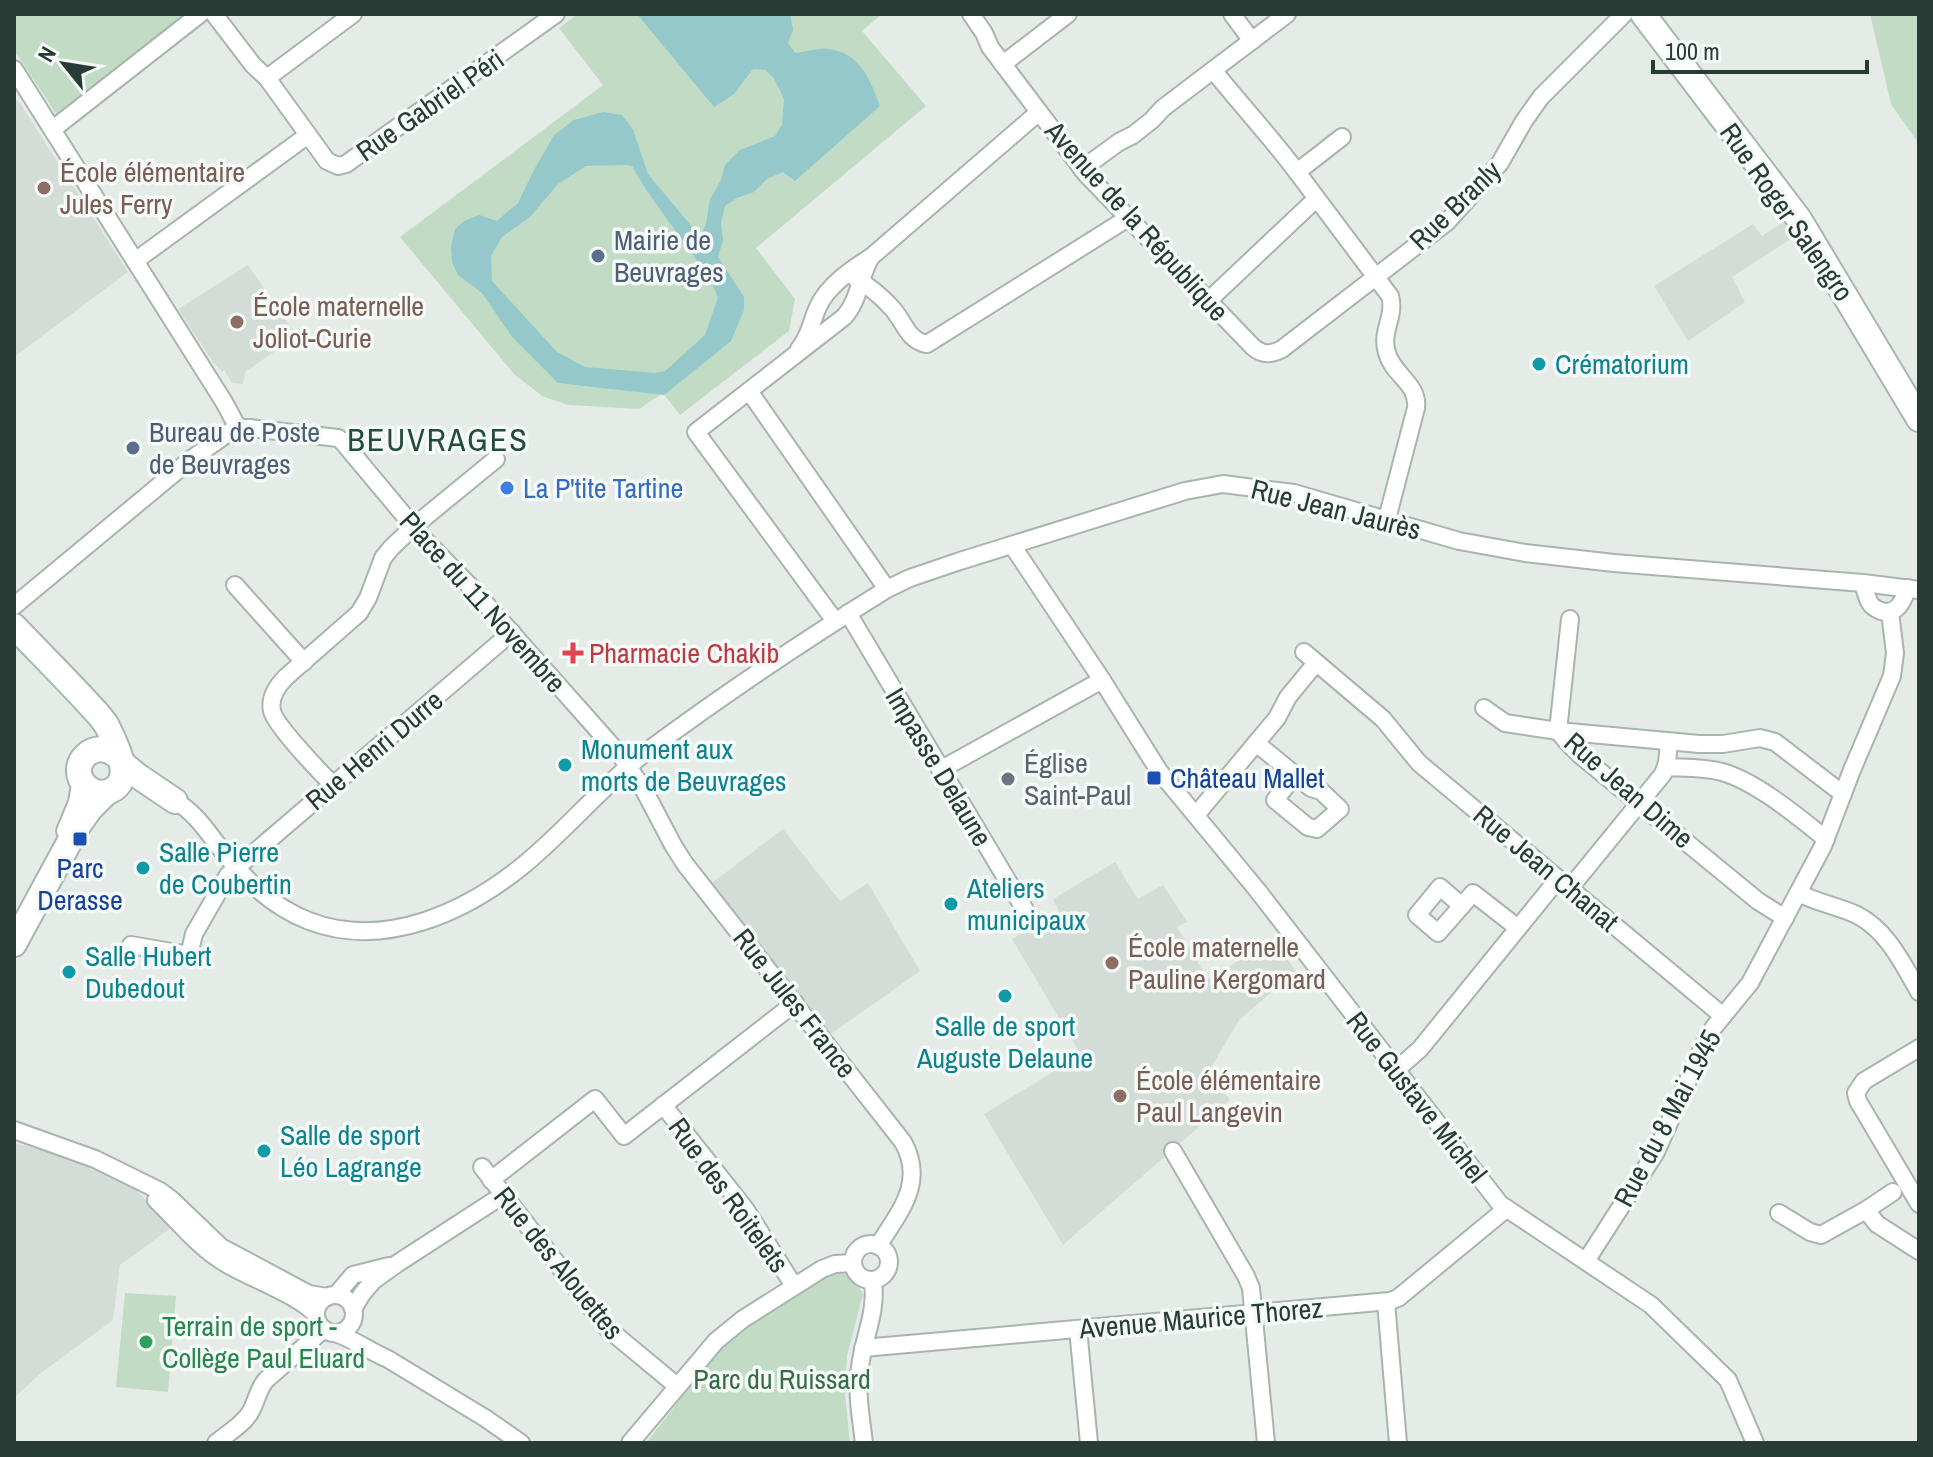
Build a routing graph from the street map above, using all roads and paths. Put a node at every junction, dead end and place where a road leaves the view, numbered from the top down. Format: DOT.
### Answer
graph roads {
  1 [pos="200,14"];
  2 [pos="214,14"];
  3 [pos="353,14"];
  4 [pos="556,14"];
  5 [pos="971,14"];
  6 [pos="1068,14"];
  7 [pos="1232,14"];
  8 [pos="1287,14"];
  9 [pos="1624,14"];
  10 [pos="1643,14"];
  11 [pos="1252,41"];
  12 [pos="1003,64"];
  13 [pos="14,69"];
  14 [pos="1213,70"];
  15 [pos="267,78"];
  16 [pos="1039,112"];
  17 [pos="53,129"];
  18 [pos="308,135"];
  19 [pos="1342,137"];
  20 [pos="1082,169"];
  21 [pos="1297,172"];
  22 [pos="1316,199"];
  23 [pos="1128,218"];
  24 [pos="135,261"];
  25 [pos="1376,276"];
  26 [pos="854,278"];
  27 [pos="1208,301"];
  28 [pos="1253,347"];
  29 [pos="794,355"];
  30 [pos="749,391"];
  31 [pos="1919,419"];
  32 [pos="238,428"];
  33 [pos="496,459"];
  34 [pos="1387,519"];
  35 [pos="413,527"];
  36 [pos="1012,545"];
  37 [pos="1863,583"];
  38 [pos="235,585"];
  39 [pos="887,589"];
  40 [pos="1914,589"];
  41 [pos="14,606"];
  42 [pos="1890,612"];
  43 [pos="841,617"];
  44 [pos="1570,619"];
  45 [pos="14,626"];
  46 [pos="512,632"];
  47 [pos="304,662"];
  48 [pos="1102,680"];
  49 [pos="87,703"];
  50 [pos="1484,708"];
  51 [pos="1558,731"];
  52 [pos="1669,742"];
  53 [pos="1256,743"];
  54 [pos="86,755"];
  55 [pos="121,760"];
  56 [pos="629,766"];
  57 [pos="1666,767"];
  58 [pos="940,770"];
  59 [pos="1295,775"];
  60 [pos="81,779"];
  61 [pos="333,785"];
  62 [pos="109,792"];
  63 [pos="1843,794"];
  64 [pos="175,801"];
  65 [pos="1640,803"];
  66 [pos="1196,815"];
  67 [pos="1826,839"];
  68 [pos="236,867"];
  69 [pos="1564,884"];
  70 [pos="1799,893"];
  71 [pos="1462,906"];
  72 [pos="1785,918"];
  73 [pos="1031,920"];
  74 [pos="1518,928"];
  75 [pos="14,938"];
  76 [pos="131,945"];
  77 [pos="1917,984"];
  78 [pos="795,1003"];
  79 [pos="1723,1016"];
  80 [pos="1919,1048"];
  81 [pos="1396,1070"];
  82 [pos="663,1105"];
  83 [pos="14,1130"];
  84 [pos="1173,1151"];
  85 [pos="132,1176"];
  86 [pos="1893,1192"];
  87 [pos="503,1195"];
  88 [pos="1919,1204"];
  89 [pos="1506,1209"];
  90 [pos="1866,1210"];
  91 [pos="1779,1213"];
  92 [pos="878,1246"];
  93 [pos="1919,1251"];
  94 [pos="1586,1261"];
  95 [pos="398,1263"];
  96 [pos="853,1263"];
  97 [pos="873,1280"];
  98 [pos="794,1286"];
  99 [pos="331,1296"];
  100 [pos="1386,1302"];
  101 [pos="353,1312"];
  102 [pos="1255,1313"];
  103 [pos="325,1326"];
  104 [pos="1078,1329"];
  105 [pos="863,1348"];
  106 [pos="388,1359"];
  107 [pos="677,1386"];
  108 [pos="216,1443"];
  109 [pos="521,1443"];
  110 [pos="630,1443"];
  111 [pos="864,1443"];
  112 [pos="1089,1443"];
  113 [pos="1266,1443"];
  114 [pos="1398,1443"];
  115 [pos="1755,1443"];
  1 -- 17 [label="street"];
  2 -- 15 [label="street"];
  3 -- 15 [label="street"];
  4 -- 18 [label="street, Rue Gabriel Péri"];
  5 -- 12 [label="street, Avenue de la République"];
  6 -- 12 [label="street"];
  7 -- 11 [label="street"];
  8 -- 11 [label="street"];
  9 -- 25 [label="street, Rue Branly"];
  10 -- 31 [label="street, Rue Roger Salengro"];
  11 -- 14 [label="street"];
  12 -- 16 [label="street, Avenue de la République"];
  13 -- 17 [label="street"];
  14 -- 20 [label="street"];
  14 -- 21 [label="street"];
  15 -- 18 [label="street"];
  16 -- 20 [label="street, Avenue de la République"];
  16 -- 26 [label="street"];
  17 -- 24 [label="street"];
  18 -- 24 [label="street"];
  19 -- 21 [label="street"];
  20 -- 23 [label="street, Avenue de la République"];
  21 -- 22 [label="street"];
  22 -- 25 [label="street"];
  22 -- 27 [label="street"];
  23 -- 26 [label="street"];
  23 -- 27 [label="street, Avenue de la République"];
  24 -- 32 [label="street"];
  25 -- 28 [label="street, Rue Branly"];
  25 -- 34 [label="street"];
  26 -- 29 [label="street"];
  26 -- 29 [label="street"];
  27 -- 28 [label="street, Avenue de la République"];
  29 -- 30 [label="street"];
  30 -- 39 [label="street"];
  30 -- 43 [label="street, Impasse Delaune"];
  32 -- 35 [label="street, Place du 11 Novembre"];
  32 -- 41 [label="street"];
  33 -- 35 [label="street"];
  34 -- 36 [label="street, Rue Jean Jaurès"];
  34 -- 37 [label="street, Rue Jean Jaurès"];
  35 -- 46 [label="street, Place du 11 Novembre"];
  35 -- 47 [label="street"];
  36 -- 39 [label="street, Rue Jean Jaurès"];
  36 -- 48 [label="street, Rue Gustave Michel"];
  37 -- 40 [label="street, Rue Jean Jaurès"];
  37 -- 42 [label="street"];
  38 -- 47 [label="street"];
  39 -- 43 [label="street, Rue Jean Jaurès"];
  40 -- 42 [label="street"];
  42 -- 63 [label="street, Rue du 8 Mai 1945"];
  43 -- 56 [label="street, Rue Jean Jaurès"];
  43 -- 58 [label="street, Impasse Delaune"];
  44 -- 51 [label="street, Rue Jean Dime"];
  45 -- 49 [label="street"];
  46 -- 56 [label="street, Place du 11 Novembre"];
  46 -- 61 [label="street, Rue Henri Durre"];
  47 -- 61 [label="street"];
  48 -- 58 [label="street"];
  48 -- 66 [label="street, Rue Gustave Michel"];
  49 -- 54 [label="street"];
  49 -- 55 [label="street"];
  50 -- 51 [label="street"];
  51 -- 52 [label="street"];
  51 -- 65 [label="street, Rue Jean Dime"];
  52 -- 57 [label="street"];
  52 -- 63 [label="street"];
  53 -- 59 [label="street"];
  53 -- 66 [label="street"];
  53 -- 69 [label="street, Rue Jean Chanat"];
  54 -- 55 [label="street"];
  54 -- 60 [label="street"];
  55 -- 62 [label="street"];
  55 -- 64 [label="street"];
  56 -- 68 [label="street, Rue Jean Jaurès"];
  56 -- 78 [label="street, Rue Jules France"];
  57 -- 65 [label="street"];
  57 -- 67 [label="street"];
  58 -- 73 [label="street, Impasse Delaune"];
  60 -- 62 [label="street"];
  60 -- 75 [label="street"];
  61 -- 68 [label="street, Rue Henri Durre"];
  62 -- 64 [label="street"];
  62 -- 75 [label="street"];
  63 -- 67 [label="street, Rue du 8 Mai 1945"];
  64 -- 68 [label="street, Rue Jean Jaurès"];
  65 -- 69 [label="street"];
  65 -- 72 [label="street, Rue Jean Dime"];
  66 -- 81 [label="street, Rue Gustave Michel"];
  67 -- 70 [label="street, Rue du 8 Mai 1945"];
  68 -- 76 [label="street, Rue Henri Durre"];
  69 -- 74 [label="street"];
  69 -- 79 [label="street, Rue Jean Chanat"];
  70 -- 72 [label="street, Rue du 8 Mai 1945"];
  70 -- 77 [label="street"];
  71 -- 74 [label="street"];
  72 -- 79 [label="street, Rue du 8 Mai 1945"];
  74 -- 81 [label="street"];
  78 -- 82 [label="street"];
  78 -- 92 [label="street, Rue Jules France"];
  79 -- 94 [label="street, Rue du 8 Mai 1945"];
  80 -- 88 [label="street"];
  81 -- 89 [label="street, Rue Gustave Michel"];
  82 -- 87 [label="street, Rue des Alouettes"];
  82 -- 98 [label="street, Rue des Roitelets"];
  83 -- 85 [label="street"];
  84 -- 102 [label="street"];
  85 -- 99 [label="street"];
  85 -- 103 [label="street"];
  86 -- 90 [label="street"];
  87 -- 95 [label="street"];
  87 -- 107 [label="street, Rue des Alouettes"];
  89 -- 94 [label="street, Rue Gustave Michel"];
  89 -- 100 [label="street, Avenue Maurice Thorez"];
  90 -- 91 [label="street"];
  90 -- 93 [label="street"];
  92 -- 96 [label="street"];
  92 -- 97 [label="street"];
  94 -- 115 [label="street, Rue Gustave Michel"];
  95 -- 99 [label="street"];
  95 -- 101 [label="street"];
  96 -- 97 [label="street"];
  96 -- 98 [label="street"];
  97 -- 105 [label="street"];
  98 -- 107 [label="street"];
  99 -- 101 [label="street"];
  99 -- 103 [label="street"];
  100 -- 102 [label="street, Avenue Maurice Thorez"];
  100 -- 114 [label="street"];
  101 -- 103 [label="street"];
  101 -- 106 [label="street"];
  102 -- 104 [label="street, Avenue Maurice Thorez"];
  102 -- 113 [label="street"];
  103 -- 106 [label="street"];
  103 -- 108 [label="street"];
  104 -- 105 [label="street, Avenue Maurice Thorez"];
  104 -- 112 [label="street"];
  105 -- 111 [label="street"];
  106 -- 109 [label="street"];
  107 -- 110 [label="street"];
}
